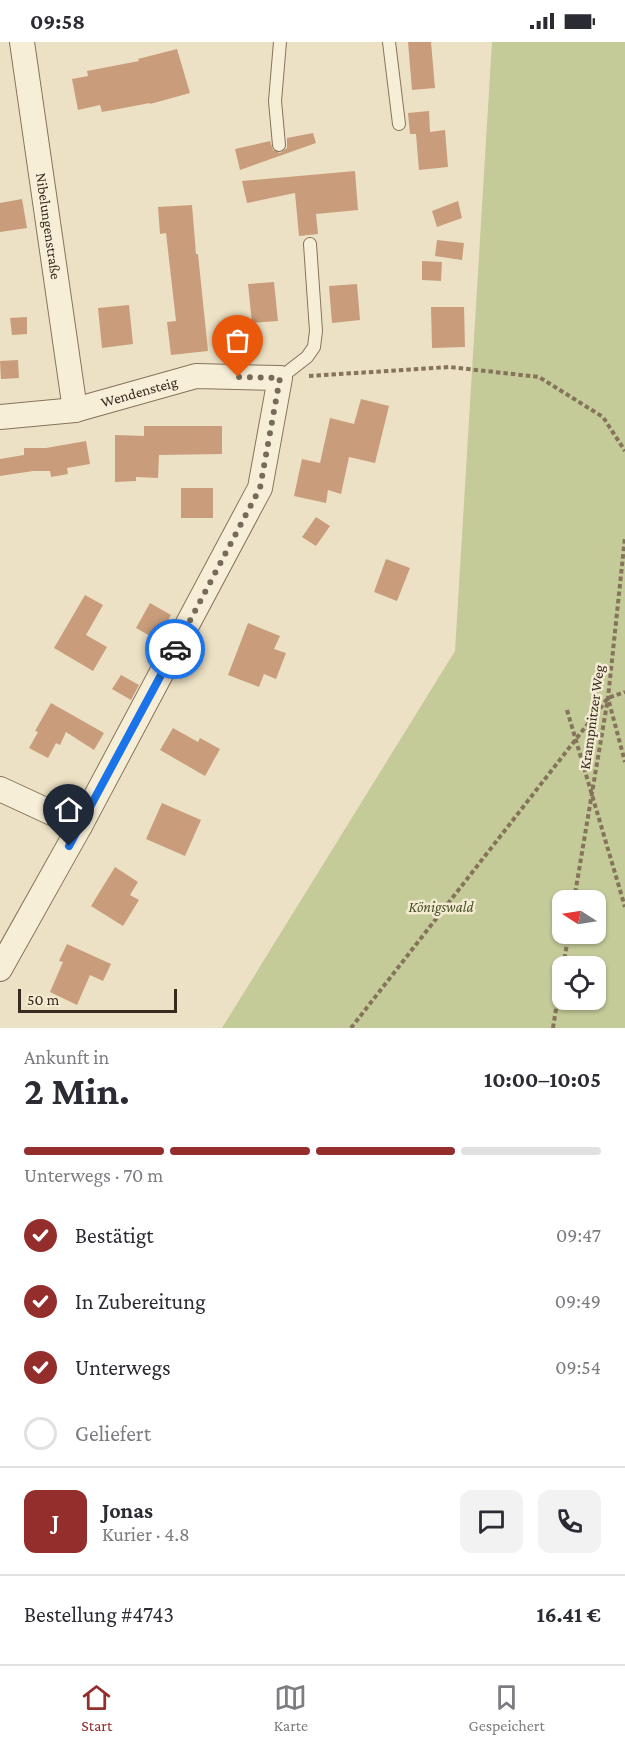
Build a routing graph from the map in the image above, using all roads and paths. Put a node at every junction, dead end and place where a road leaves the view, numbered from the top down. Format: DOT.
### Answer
graph roads {
  1 [pos="22,42"];
  2 [pos="279,42"];
  3 [pos="389,42"];
  4 [pos="399,124"];
  5 [pos="279,145"];
  6 [pos="309,244"];
  7 [pos="280,378"];
  8 [pos="75,410"];
  9 [pos="0,417"];
  10 [pos="625,451"];
  11 [pos="625,537"];
  12 [pos="625,692"];
  13 [pos="608,698"];
  14 [pos="567,710"];
  15 [pos="576,740"];
  16 [pos="625,762"];
  17 [pos="0,789"];
  18 [pos="592,794"];
  19 [pos="81,826"];
  20 [pos="576,890"];
  21 [pos="625,907"];
  22 [pos="0,969"];
  23 [pos="556,1010"];
  24 [pos="351,1028"];
  25 [pos="553,1028"];
  1 -- 8 [label="street, Nibelungenstraße"];
  2 -- 5 [label="lane"];
  3 -- 4 [label="lane"];
  6 -- 7 [label="lane"];
  7 -- 8 [label="street, Wendensteig"];
  7 -- 10 [label="path"];
  7 -- 19 [label="street"];
  8 -- 9 [label="street, Wendensteig"];
  11 -- 13 [label="path, Krampnitzer Weg"];
  12 -- 13 [label="path"];
  13 -- 15 [label="path"];
  13 -- 16 [label="path"];
  13 -- 18 [label="path, Krampnitzer Weg"];
  14 -- 15 [label="path"];
  15 -- 18 [label="path"];
  15 -- 24 [label="path"];
  17 -- 19 [label="street"];
  18 -- 20 [label="path, Krampnitzer Weg"];
  18 -- 21 [label="path"];
  19 -- 22 [label="street"];
  23 -- 25 [label="path"];
}
